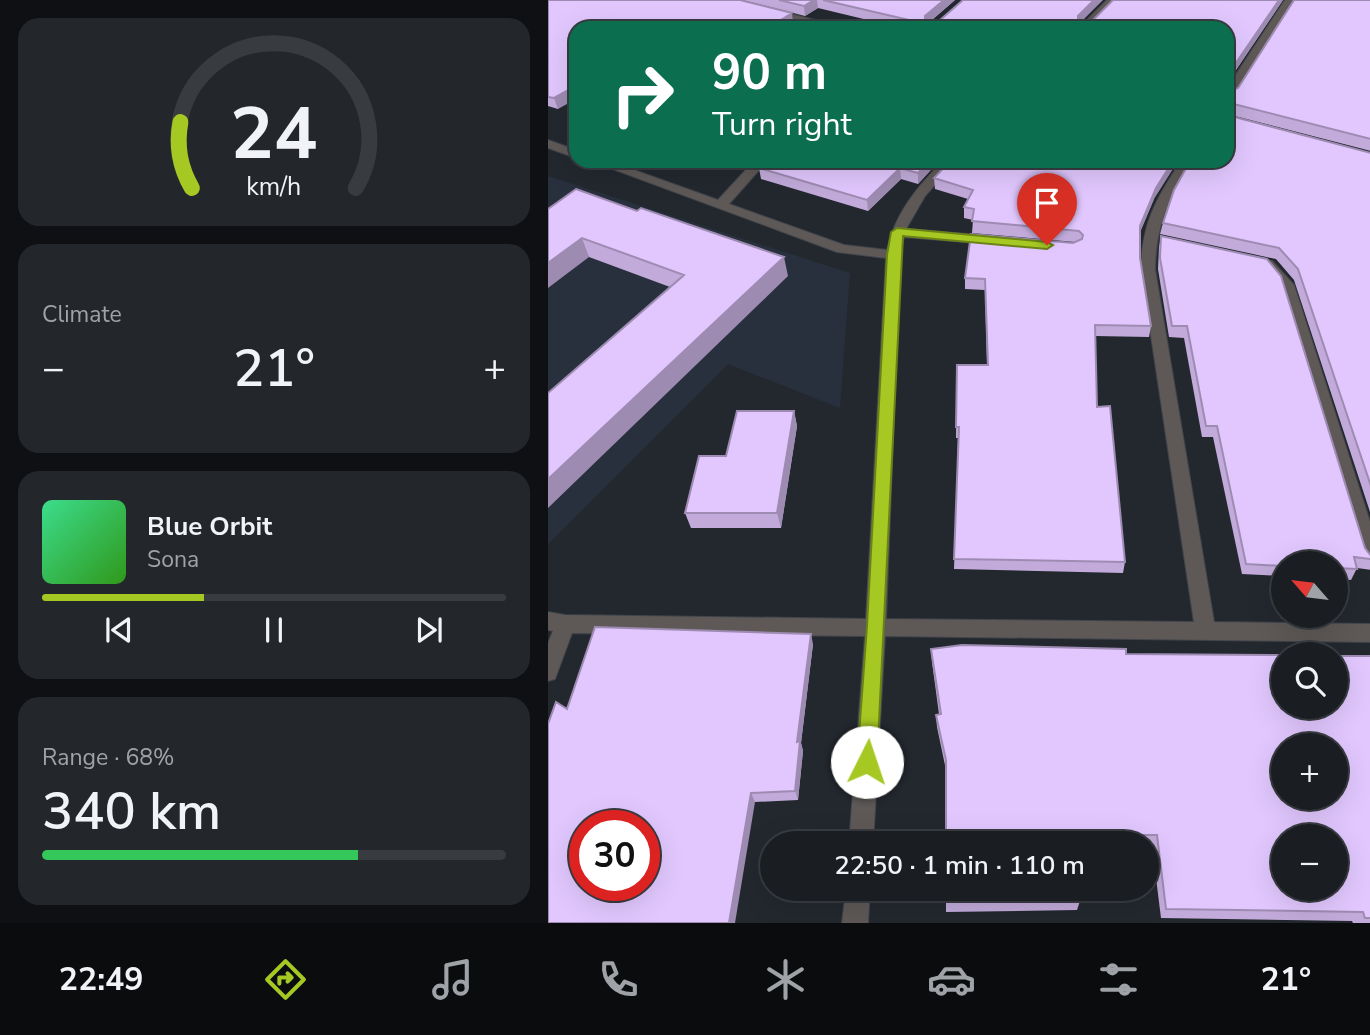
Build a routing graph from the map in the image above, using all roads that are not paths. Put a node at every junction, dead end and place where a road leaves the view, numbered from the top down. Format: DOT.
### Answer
graph roads {
  1 [pos="1113,0"];
  2 [pos="1290,0"];
  3 [pos="758,9"];
  4 [pos="807,21"];
  5 [pos="1091,21"];
  6 [pos="1234,86"];
  7 [pos="548,144"];
  8 [pos="569,152"];
  9 [pos="617,168"];
  10 [pos="755,168"];
  11 [pos="943,168"];
  12 [pos="1183,168"];
  13 [pos="721,205"];
  14 [pos="897,232"];
  15 [pos="1005,242"];
  16 [pos="893,255"];
  17 [pos="1247,259"];
  18 [pos="1370,558"];
  19 [pos="557,622"];
  20 [pos="876,626"];
  21 [pos="1205,631"];
  22 [pos="1370,633"];
  23 [pos="548,672"];
  24 [pos="862,831"];
  25 [pos="857,901"];
  26 [pos="855,923"];
  1 -- 5 [label="street"];
  2 -- 6 [label="street"];
  3 -- 4 [label="street"];
  7 -- 8 [label="street"];
  9 -- 13 [label="street"];
  10 -- 13 [label="street"];
  11 -- 14 [label="street"];
  12 -- 21 [label="street"];
  13 -- 16 [label="street"];
  14 -- 15 [label="street"];
  14 -- 16 [label="street"];
  16 -- 20 [label="street"];
  17 -- 18 [label="street"];
  19 -- 20 [label="street"];
  19 -- 23 [label="street"];
  20 -- 21 [label="street"];
  20 -- 24 [label="street"];
  21 -- 22 [label="street"];
  25 -- 26 [label="street"];
}
